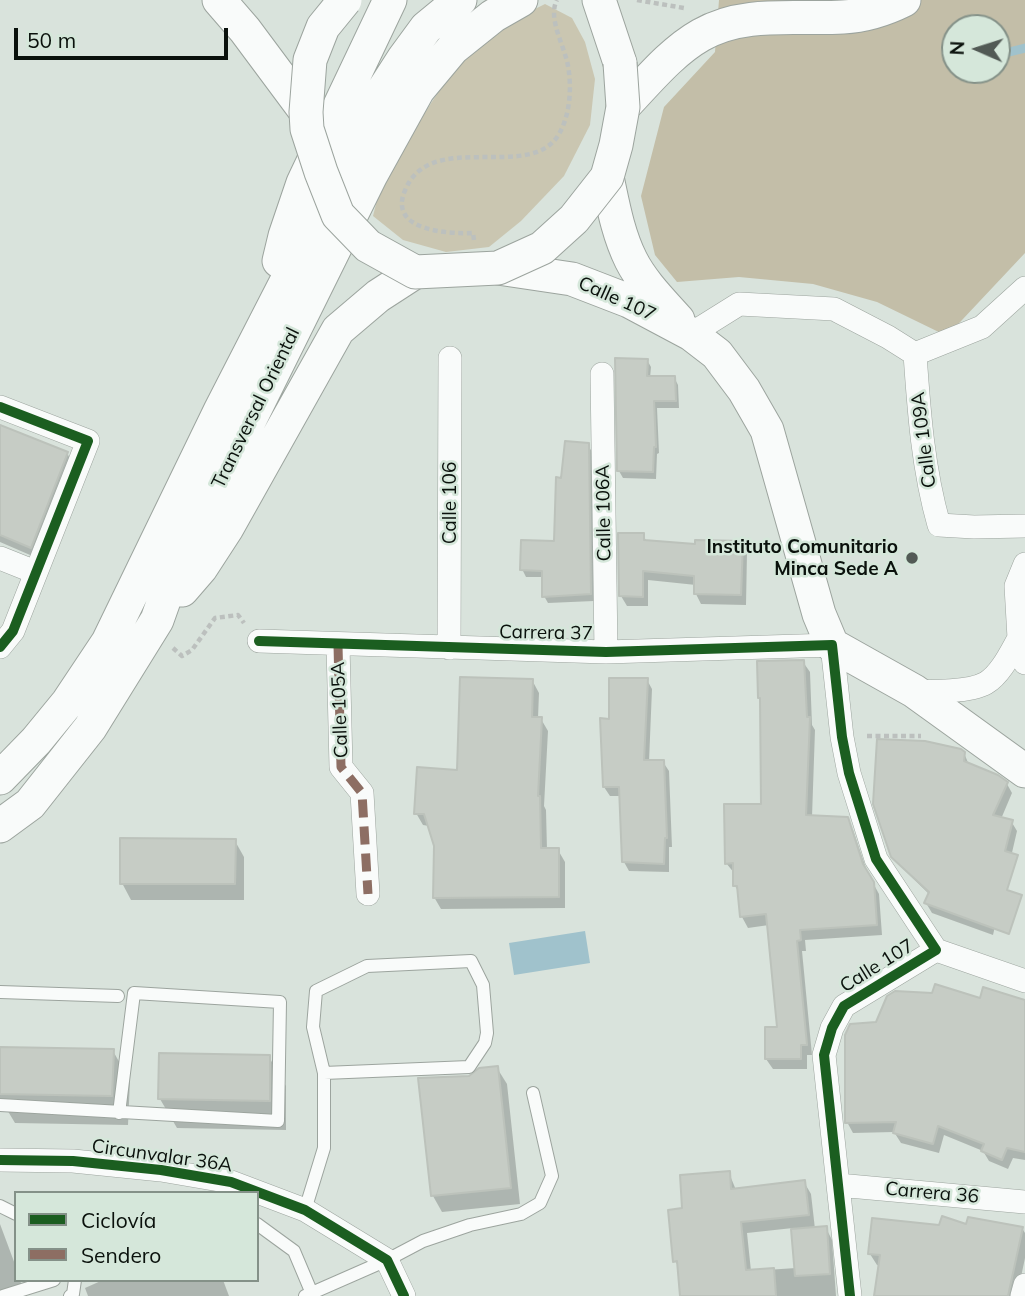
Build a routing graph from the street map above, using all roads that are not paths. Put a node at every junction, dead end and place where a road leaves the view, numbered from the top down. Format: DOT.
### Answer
graph roads {
  1 [pos="219,0"];
  2 [pos="345,0"];
  3 [pos="390,0"];
  4 [pos="460,0"];
  5 [pos="521,0"];
  6 [pos="599,0"];
  7 [pos="904,0"];
  8 [pos="622,107"];
  9 [pos="306,112"];
  10 [pos="607,177"];
  11 [pos="498,268"];
  12 [pos="415,272"];
  13 [pos="1025,288"];
  14 [pos="267,319"];
  15 [pos="691,334"];
  16 [pos="915,354"];
  17 [pos="450,358"];
  18 [pos="602,374"];
  19 [pos="0,407"];
  20 [pos="1025,526"];
  21 [pos="0,558"];
  22 [pos="1025,564"];
  23 [pos="35,572"];
  24 [pos="163,631"];
  25 [pos="1019,638"];
  26 [pos="259,641"];
  27 [pos="338,645"];
  28 [pos="832,646"];
  29 [pos="0,647"];
  30 [pos="450,648"];
  31 [pos="606,652"];
  32 [pos="1025,663"];
  33 [pos="914,691"];
  34 [pos="1025,771"];
  35 [pos="0,778"];
  36 [pos="0,826"];
  37 [pos="368,894"];
  38 [pos="936,950"];
  39 [pos="1025,981"];
  40 [pos="0,992"];
  41 [pos="118,996"];
  42 [pos="324,1073"];
  43 [pos="533,1093"];
  44 [pos="0,1105"];
  45 [pos="119,1113"];
  46 [pos="0,1160"];
  47 [pos="838,1185"];
  48 [pos="255,1191"];
  49 [pos="259,1193"];
  50 [pos="1025,1202"];
  51 [pos="305,1210"];
  52 [pos="259,1225"];
  53 [pos="387,1260"];
  54 [pos="37,1283"];
  55 [pos="1025,1285"];
  56 [pos="310,1295"];
  57 [pos="3,1296"];
  58 [pos="404,1296"];
  59 [pos="850,1296"];
  60 [pos="1022,1296"];
  1 -- 9 [label="main road"];
  2 -- 9 [label="main road, bridge"];
  3 -- 14 [label="main road"];
  4 -- 14 [label="main road, Transversal Oriental"];
  5 -- 24 [label="main road, Transversal Oriental"];
  6 -- 8 [label="main road, bridge"];
  7 -- 8 [label="main road"];
  8 -- 10 [label="main road, bridge"];
  9 -- 12 [label="main road, bridge"];
  10 -- 11 [label="main road, bridge"];
  10 -- 15 [label="main road, Calle 107"];
  11 -- 12 [label="main road, bridge"];
  11 -- 15 [label="main road, Calle 107"];
  12 -- 24 [label="main road"];
  13 -- 16 [label="street"];
  14 -- 35 [label="main road, Transversal Oriental"];
  15 -- 16 [label="street"];
  15 -- 28 [label="main road, Calle 107"];
  16 -- 20 [label="street, Calle 109A"];
  17 -- 30 [label="street, Calle 106"];
  18 -- 31 [label="street, Calle 106A"];
  19 -- 23 [label="street"];
  21 -- 23 [label="street"];
  22 -- 25 [label="street"];
  23 -- 29 [label="street"];
  24 -- 36 [label="main road, Transversal Oriental"];
  25 -- 32 [label="street"];
  25 -- 33 [label="street"];
  26 -- 27 [label="street, Carrera 37"];
  27 -- 30 [label="street, Carrera 37"];
  27 -- 37 [label="street, Calle 105A"];
  28 -- 31 [label="street, Carrera 37"];
  28 -- 33 [label="main road"];
  28 -- 38 [label="street, Calle 107"];
  30 -- 31 [label="street, Carrera 37"];
  33 -- 34 [label="main road"];
  38 -- 39 [label="street"];
  38 -- 47 [label="street, Calle 107"];
  40 -- 41 [label="lane"];
  42 -- 42 [label="lane"];
  42 -- 51 [label="lane"];
  43 -- 53 [label="lane"];
  44 -- 45 [label="lane"];
  45 -- 45 [label="lane"];
  46 -- 48 [label="street, Circunvalar 36A"];
  47 -- 50 [label="street, Carrera 36"];
  47 -- 59 [label="street, Calle 107"];
  49 -- 51 [label="street, Circunvalar 36A"];
  51 -- 53 [label="street, Circunvalar 36A"];
  52 -- 56 [label="lane"];
  53 -- 56 [label="lane"];
  53 -- 58 [label="street"];
  54 -- 57 [label="lane"];
  55 -- 60 [label="street"];
}
